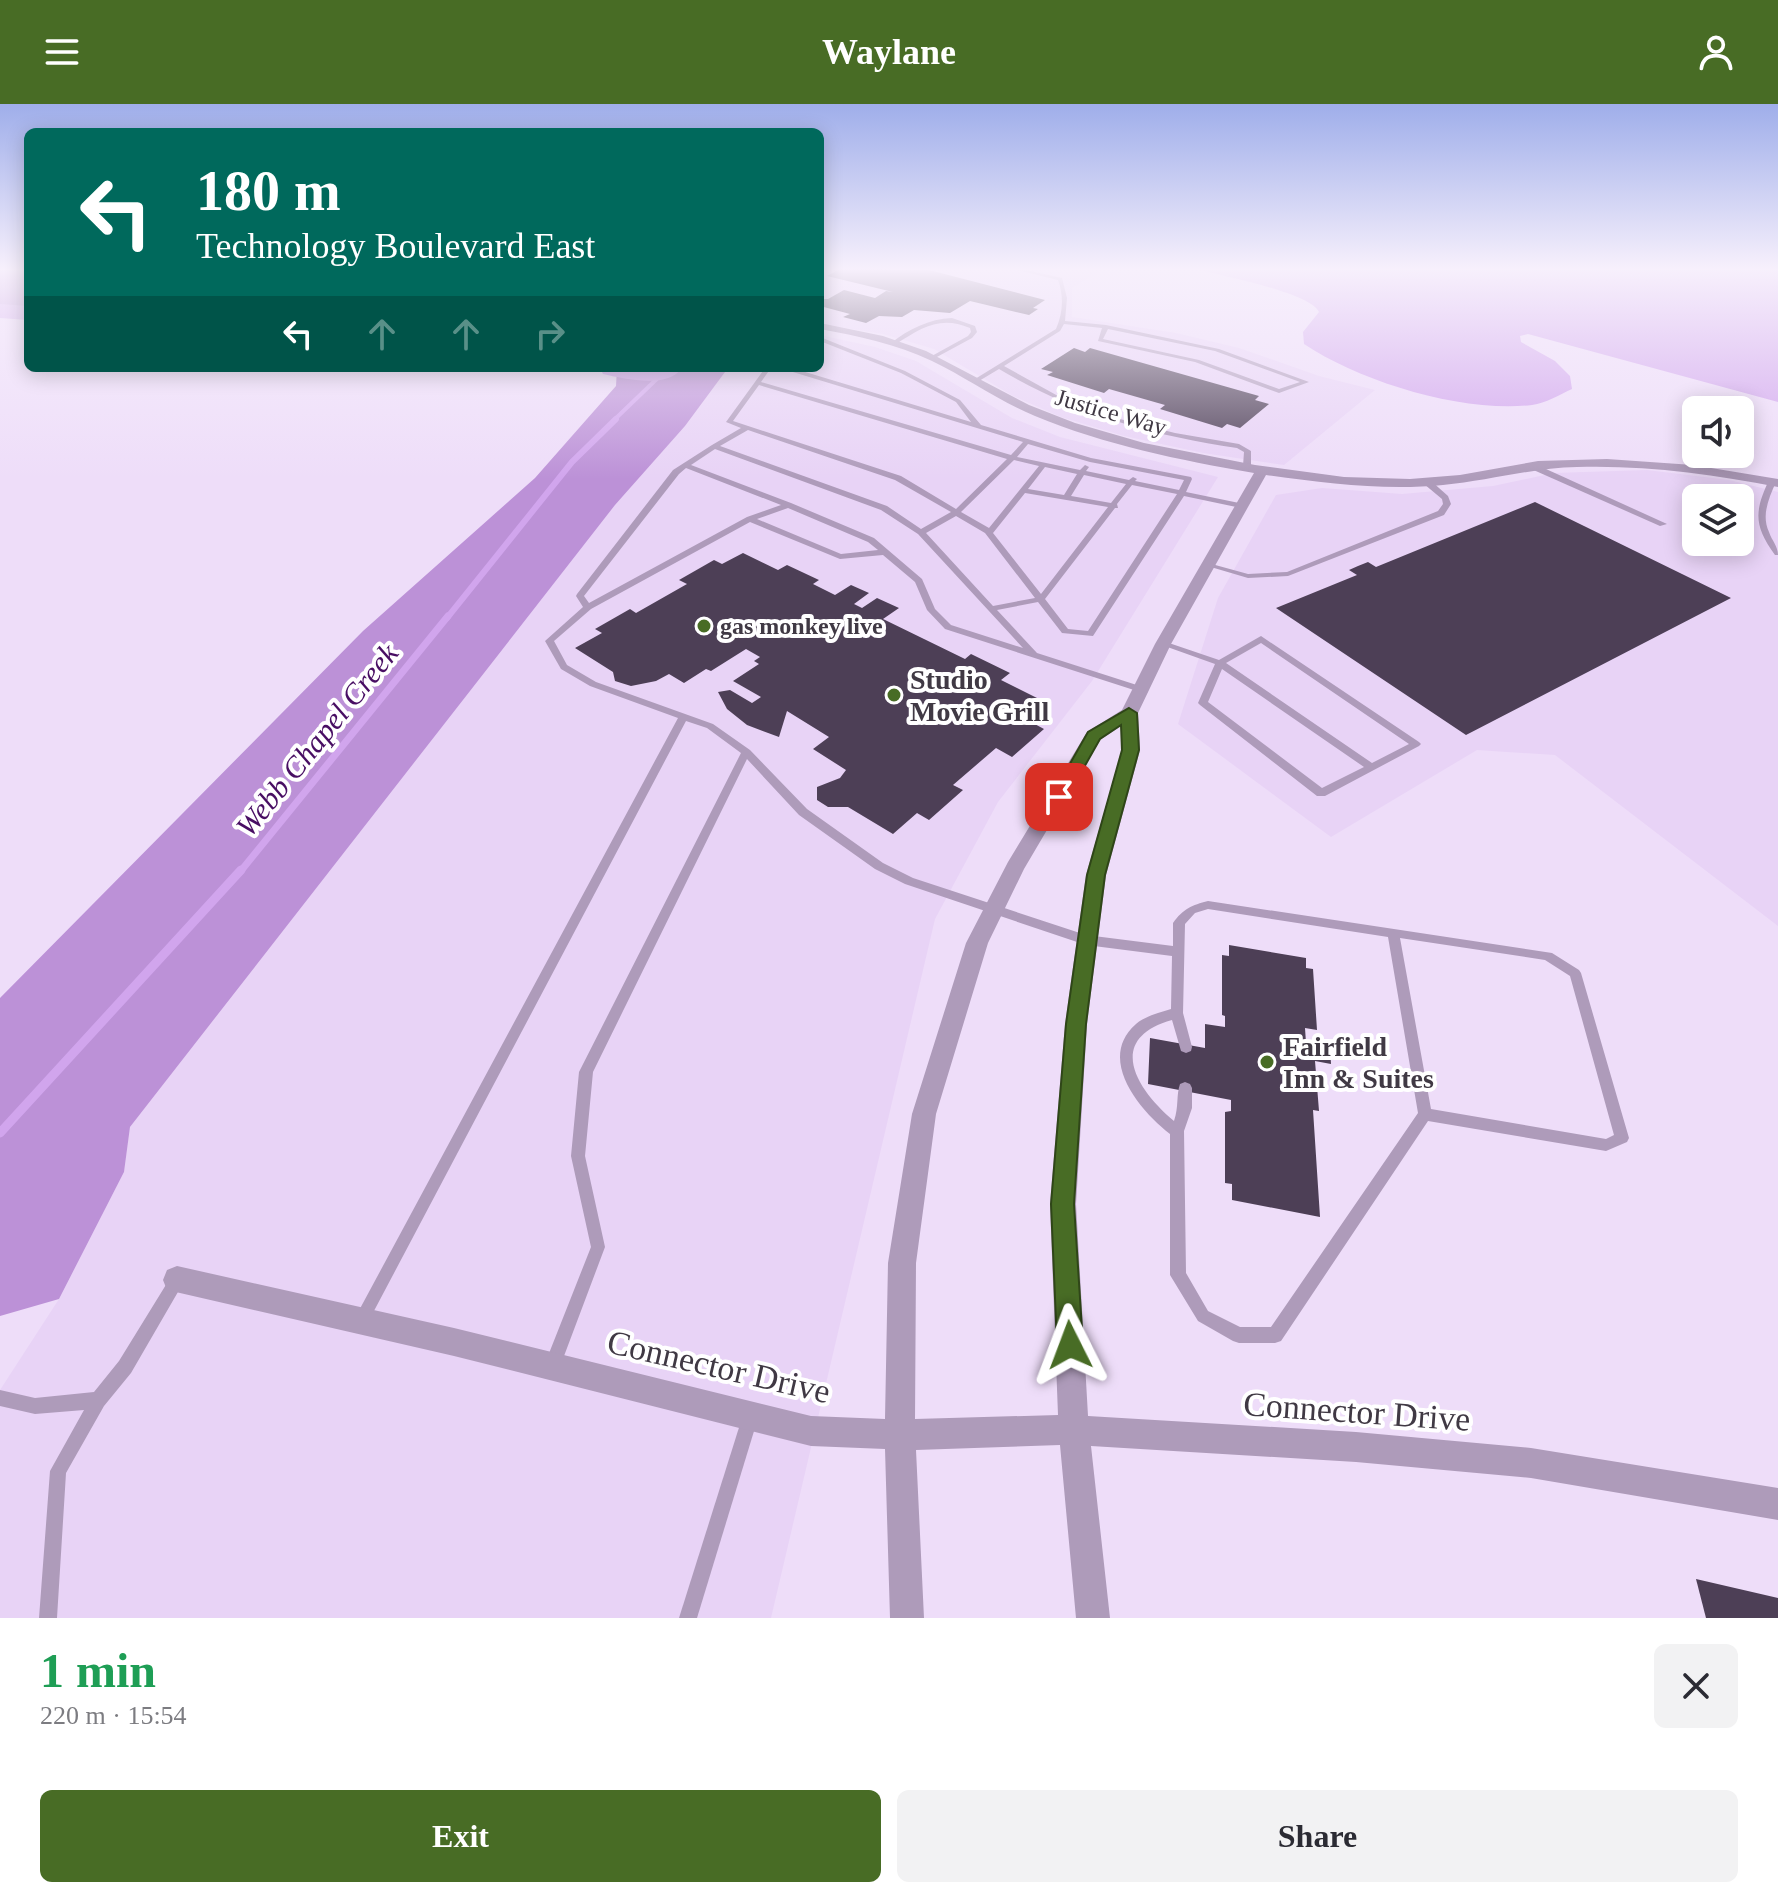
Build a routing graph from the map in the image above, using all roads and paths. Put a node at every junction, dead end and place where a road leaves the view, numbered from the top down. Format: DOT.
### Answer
graph roads {
  1 [pos="875,339"];
  2 [pos="901,339"];
  3 [pos="967,339"];
  4 [pos="1044,339"];
  5 [pos="1101,339"];
  6 [pos="1162,339"];
  7 [pos="824,341"];
  8 [pos="894,343"];
  9 [pos="933,357"];
  10 [pos="999,366"];
  11 [pos="765,372"];
  12 [pos="798,372"];
  13 [pos="977,380"];
  14 [pos="757,383"];
  15 [pos="1119,423"];
  16 [pos="979,427"];
  17 [pos="747,428"];
  18 [pos="1105,437"];
  19 [pos="1027,441"];
  20 [pos="714,446"];
  21 [pos="1012,458"];
  22 [pos="1090,460"];
  23 [pos="1044,464"];
  24 [pos="685,465"];
  25 [pos="1532,466"];
  26 [pos="1255,467"];
  27 [pos="1137,470"];
  28 [pos="1081,473"];
  29 [pos="1427,482"];
  30 [pos="1775,482"];
  31 [pos="1132,483"];
  32 [pos="1022,490"];
  33 [pos="1182,493"];
  34 [pos="1066,498"];
  35 [pos="1766,498"];
  36 [pos="1778,501"];
  37 [pos="788,505"];
  38 [pos="1115,506"];
  39 [pos="1241,506"];
  40 [pos="957,512"];
  41 [pos="750,519"];
  42 [pos="1663,524"];
  43 [pos="921,532"];
  44 [pos="990,532"];
  45 [pos="885,552"];
  46 [pos="1778,553"];
  47 [pos="1208,565"];
  48 [pos="1041,599"];
  49 [pos="588,607"];
  50 [pos="990,609"];
  51 [pos="1163,644"];
  52 [pos="1033,655"];
  53 [pos="1220,663"];
  54 [pos="1140,689"];
  55 [pos="1129,713"];
  56 [pos="683,717"];
  57 [pos="746,752"];
  58 [pos="1371,767"];
  59 [pos="993,911"];
  60 [pos="1393,932"];
  61 [pos="1086,940"];
  62 [pos="1179,952"];
  63 [pos="1177,1013"];
  64 [pos="1186,1047"];
  65 [pos="1185,1088"];
  66 [pos="1425,1114"];
  67 [pos="1177,1131"];
  68 [pos="177,1280"];
  69 [pos="361,1321"];
  70 [pos="552,1367"];
  71 [pos="0,1398"];
  72 [pos="98,1400"];
  73 [pos="750,1418"];
  74 [pos="1074,1430"];
  75 [pos="900,1435"];
  76 [pos="1778,1504"];
  77 [pos="48,1618"];
  78 [pos="688,1618"];
  79 [pos="907,1618"];
  80 [pos="1093,1618"];
  1 -- 8 [label="street, Justice Way"];
  2 -- 8 [label="lane"];
  3 -- 9 [label="lane"];
  4 -- 10 [label="lane"];
  5 -- 6 [label="lane"];
  7 -- 16 [label="lane"];
  8 -- 9 [label="street, Justice Way"];
  9 -- 13 [label="street, Justice Way"];
  10 -- 13 [label="lane"];
  10 -- 15 [label="lane"];
  11 -- 14 [label="lane"];
  12 -- 16 [label="lane"];
  13 -- 18 [label="street, Justice Way"];
  14 -- 17 [label="lane"];
  14 -- 21 [label="lane"];
  15 -- 18 [label="lane"];
  15 -- 26 [label="lane"];
  16 -- 19 [label="lane"];
  17 -- 20 [label="lane"];
  17 -- 40 [label="lane"];
  18 -- 26 [label="street, Justice Way"];
  19 -- 21 [label="lane"];
  19 -- 22 [label="lane"];
  20 -- 24 [label="lane"];
  20 -- 43 [label="lane"];
  21 -- 23 [label="lane"];
  21 -- 40 [label="lane"];
  22 -- 27 [label="lane"];
  22 -- 28 [label="lane"];
  23 -- 28 [label="lane"];
  23 -- 32 [label="lane"];
  24 -- 37 [label="lane"];
  24 -- 49 [label="lane"];
  25 -- 29 [label="street, Justice Way"];
  25 -- 30 [label="street, Justice Way"];
  25 -- 42 [label="lane"];
  26 -- 29 [label="street, Justice Way"];
  26 -- 39 [label="street"];
  27 -- 31 [label="lane"];
  27 -- 33 [label="lane"];
  28 -- 31 [label="lane"];
  28 -- 34 [label="lane"];
  29 -- 47 [label="lane"];
  30 -- 35 [label="lane"];
  31 -- 33 [label="lane"];
  31 -- 38 [label="lane"];
  32 -- 34 [label="lane"];
  32 -- 44 [label="lane"];
  33 -- 39 [label="lane"];
  33 -- 48 [label="lane"];
  34 -- 38 [label="lane"];
  35 -- 36 [label="lane"];
  35 -- 46 [label="lane"];
  37 -- 41 [label="lane"];
  37 -- 45 [label="lane"];
  38 -- 48 [label="lane"];
  39 -- 47 [label="street"];
  40 -- 43 [label="lane"];
  40 -- 44 [label="lane"];
  41 -- 45 [label="lane"];
  41 -- 49 [label="lane"];
  43 -- 50 [label="lane"];
  44 -- 48 [label="lane"];
  45 -- 52 [label="lane"];
  47 -- 51 [label="street"];
  48 -- 50 [label="lane"];
  49 -- 56 [label="lane"];
  50 -- 52 [label="lane"];
  51 -- 53 [label="lane"];
  51 -- 54 [label="street"];
  52 -- 54 [label="lane"];
  53 -- 58 [label="lane"];
  53 -- 58 [label="lane"];
  53 -- 58 [label="lane"];
  54 -- 55 [label="street"];
  55 -- 59 [label="street"];
  55 -- 61 [label="street"];
  56 -- 57 [label="lane"];
  56 -- 69 [label="lane"];
  57 -- 59 [label="lane"];
  57 -- 70 [label="lane"];
  59 -- 61 [label="lane"];
  59 -- 75 [label="street"];
  60 -- 62 [label="lane"];
  60 -- 66 [label="lane"];
  60 -- 66 [label="lane"];
  61 -- 62 [label="lane"];
  61 -- 74 [label="street"];
  62 -- 63 [label="lane"];
  63 -- 64 [label="lane"];
  63 -- 67 [label="lane"];
  65 -- 67 [label="lane"];
  66 -- 67 [label="lane"];
  68 -- 69 [label="street, Connector Drive"];
  68 -- 72 [label="lane"];
  69 -- 70 [label="street, Connector Drive"];
  70 -- 73 [label="street, Connector Drive"];
  71 -- 72 [label="lane"];
  72 -- 77 [label="lane"];
  73 -- 75 [label="street, Connector Drive"];
  73 -- 78 [label="lane"];
  74 -- 75 [label="street, Connector Drive"];
  74 -- 76 [label="street, Connector Drive"];
  74 -- 80 [label="street"];
  75 -- 79 [label="street"];
}
